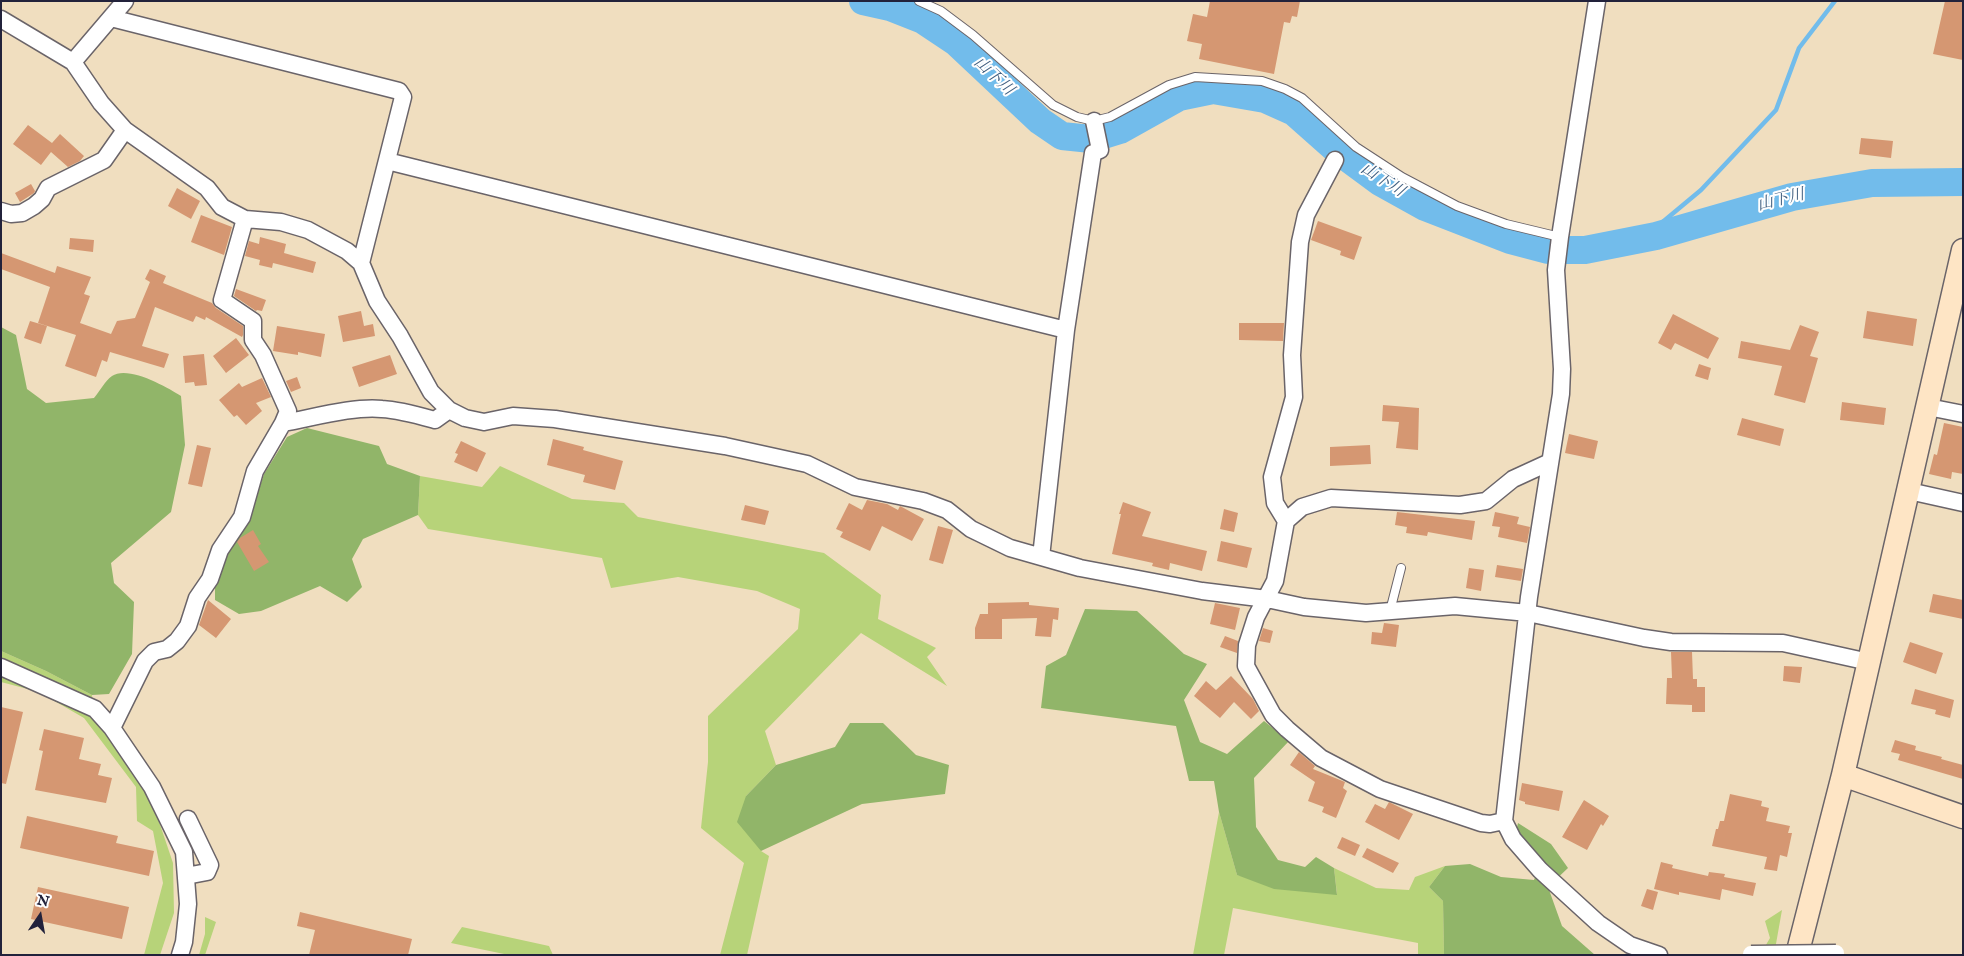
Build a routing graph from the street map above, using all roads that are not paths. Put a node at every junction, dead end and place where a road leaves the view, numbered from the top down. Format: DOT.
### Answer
graph roads {
  1 [pos="125,1"];
  2 [pos="919,1"];
  3 [pos="1597,1"];
  4 [pos="111,18"];
  5 [pos="1,19"];
  6 [pos="73,62"];
  7 [pos="1095,123"];
  8 [pos="125,130"];
  9 [pos="1335,160"];
  10 [pos="387,161"];
  11 [pos="1,211"];
  12 [pos="245,219"];
  13 [pos="1560,237"];
  14 [pos="1963,250"];
  15 [pos="361,263"];
  16 [pos="1066,330"];
  17 [pos="1928,407"];
  18 [pos="448,410"];
  19 [pos="1963,414"];
  20 [pos="283,423"];
  21 [pos="1550,462"];
  22 [pos="1909,491"];
  23 [pos="1963,502"];
  24 [pos="1286,521"];
  25 [pos="1041,557"];
  26 [pos="1401,568"];
  27 [pos="1267,599"];
  28 [pos="1390,611"];
  29 [pos="1528,613"];
  30 [pos="1869,662"];
  31 [pos="1,666"];
  32 [pos="112,728"];
  33 [pos="1843,774"];
  34 [pos="1963,818"];
  35 [pos="188,819"];
  36 [pos="1504,821"];
  37 [pos="186,876"];
  38 [pos="1841,954"];
  39 [pos="180,955"];
  40 [pos="1659,955"];
  41 [pos="1749,955"];
  42 [pos="1797,955"];
  1 -- 4 [label="street"];
  2 -- 7 [label="lane"];
  3 -- 13 [label="street"];
  4 -- 6 [label="street"];
  4 -- 10 [label="street"];
  5 -- 6 [label="street"];
  6 -- 8 [label="street"];
  7 -- 13 [label="lane"];
  7 -- 16 [label="street"];
  8 -- 11 [label="street"];
  8 -- 12 [label="street"];
  9 -- 24 [label="street"];
  10 -- 15 [label="street"];
  10 -- 16 [label="street"];
  12 -- 15 [label="street"];
  12 -- 20 [label="street"];
  13 -- 21 [label="street"];
  14 -- 17 [label="street"];
  15 -- 18 [label="street"];
  16 -- 25 [label="street"];
  17 -- 19 [label="street"];
  17 -- 22 [label="street"];
  18 -- 20 [label="street"];
  18 -- 25 [label="street"];
  20 -- 32 [label="street"];
  21 -- 24 [label="street"];
  21 -- 29 [label="street"];
  22 -- 23 [label="street"];
  22 -- 30 [label="street"];
  24 -- 27 [label="street"];
  25 -- 27 [label="street"];
  26 -- 28 [label="lane"];
  27 -- 28 [label="street"];
  27 -- 36 [label="street"];
  28 -- 29 [label="street"];
  29 -- 30 [label="street"];
  29 -- 36 [label="street"];
  30 -- 33 [label="street"];
  31 -- 32 [label="street"];
  32 -- 37 [label="street"];
  33 -- 34 [label="street"];
  33 -- 42 [label="street"];
  35 -- 37 [label="street"];
  36 -- 40 [label="street"];
  37 -- 39 [label="street"];
  38 -- 41 [label="street, bridge"];
}
